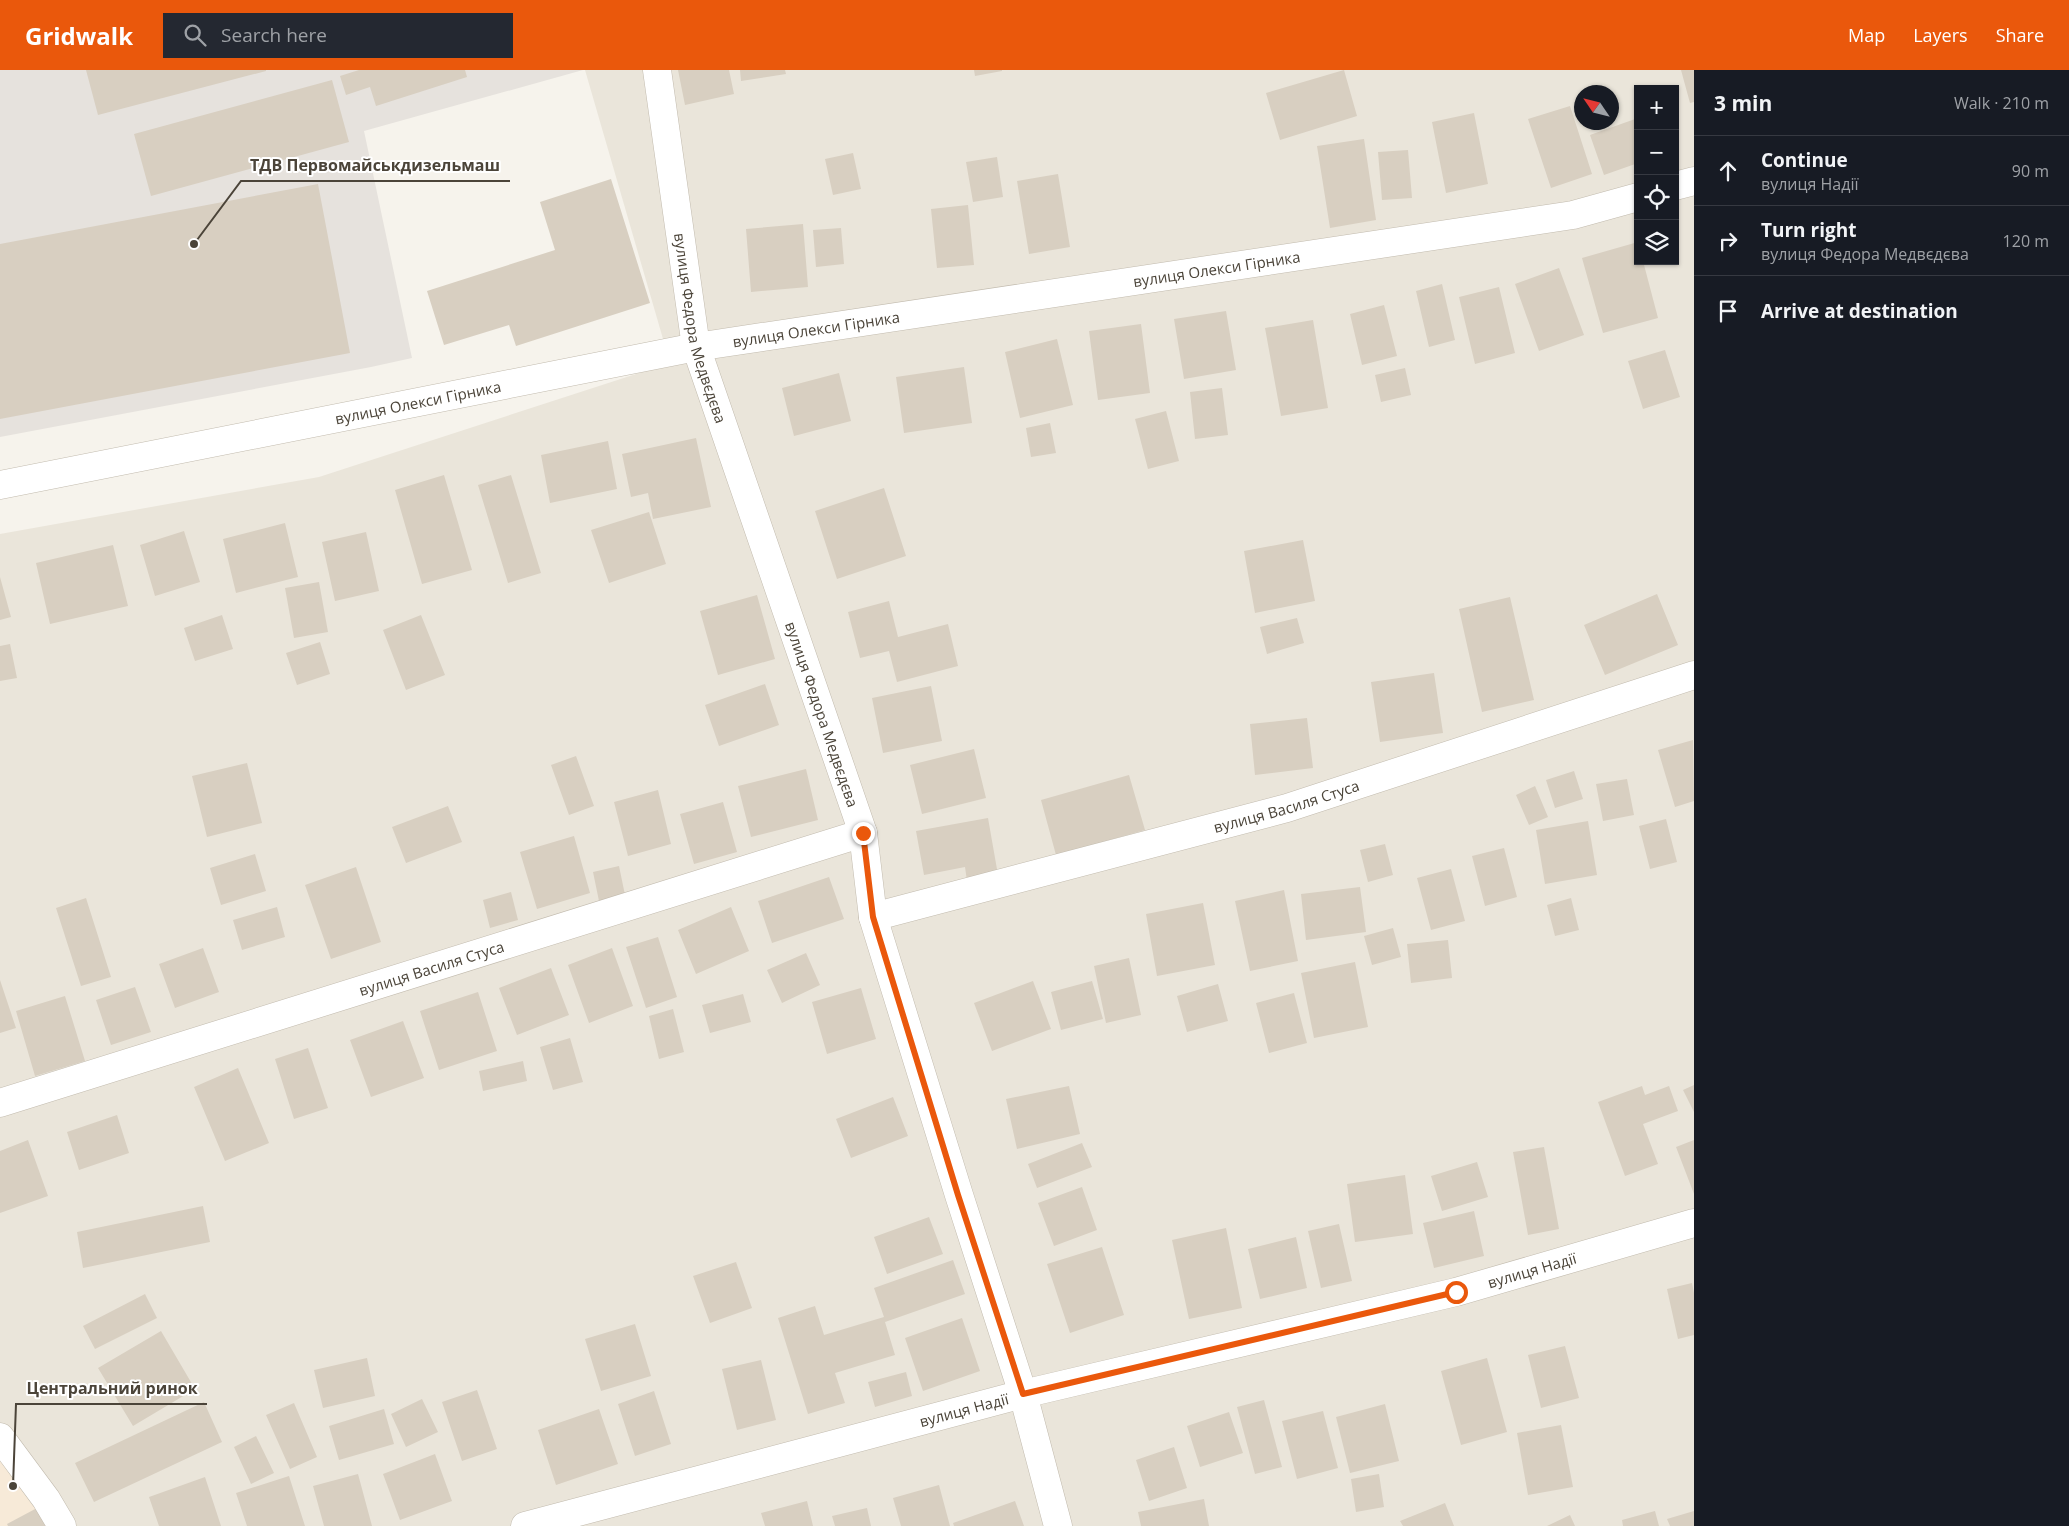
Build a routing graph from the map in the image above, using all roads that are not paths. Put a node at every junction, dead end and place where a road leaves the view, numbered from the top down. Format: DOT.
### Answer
graph roads {
  1 [pos="657,70"];
  2 [pos="1694,181"];
  3 [pos="1679,185"];
  4 [pos="1634,198"];
  5 [pos="696,347"];
  6 [pos="0,485"];
  7 [pos="1694,675"];
  8 [pos="863,833"];
  9 [pos="873,917"];
  10 [pos="0,1103"];
  11 [pos="1694,1223"];
  12 [pos="1023,1394"];
  13 [pos="0,1437"];
  14 [pos="62,1526"];
  15 [pos="525,1526"];
  16 [pos="1058,1526"];
  1 -- 5 [label="street, вулиця Федора Медвєдєва"];
  2 -- 3 [label="street"];
  4 -- 5 [label="street, вулиця Олекси Гірника"];
  5 -- 6 [label="street, вулиця Олекси Гірника"];
  5 -- 8 [label="street, вулиця Федора Медвєдєва"];
  7 -- 9 [label="street, вулиця Василя Стуса"];
  8 -- 9 [label="street, вулиця Федора Медвєдєва"];
  8 -- 10 [label="street, вулиця Василя Стуса"];
  9 -- 12 [label="street, вулиця Федора Медвєдєва"];
  11 -- 12 [label="street, вулиця Надії"];
  12 -- 15 [label="street, вулиця Надії"];
  12 -- 16 [label="street, вулиця Федора Медвєдєва"];
  13 -- 14 [label="street"];
}
